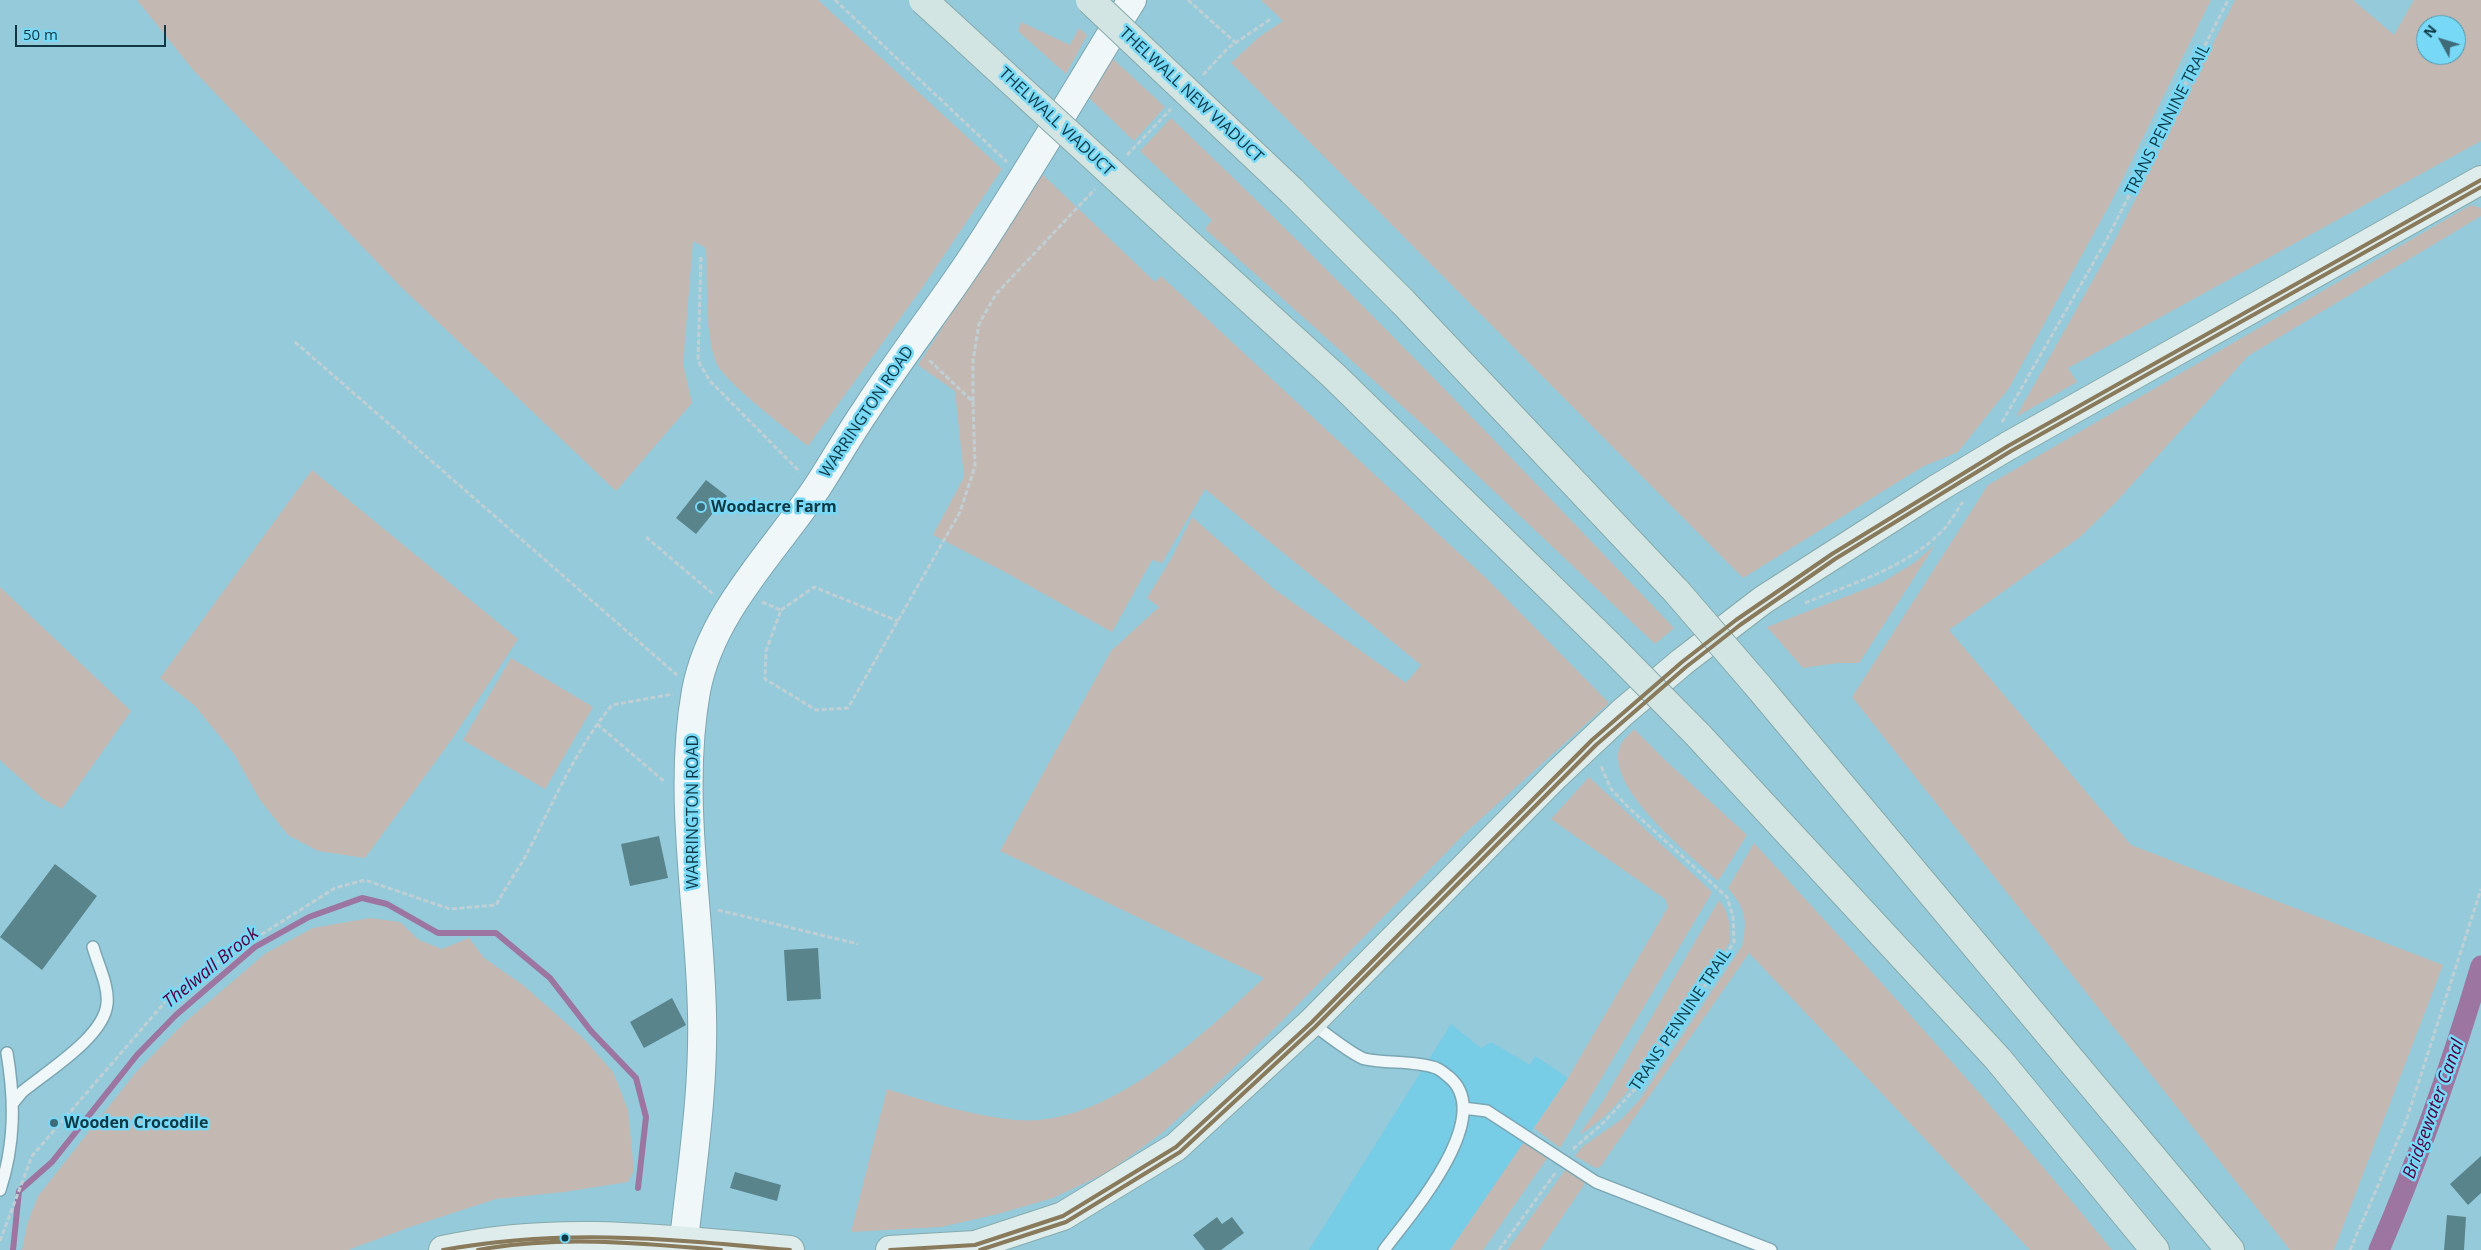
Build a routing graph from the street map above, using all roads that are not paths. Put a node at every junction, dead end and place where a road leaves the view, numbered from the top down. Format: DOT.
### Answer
graph roads {
  1 [pos="923,0"];
  2 [pos="1090,0"];
  3 [pos="1132,0"];
  4 [pos="2481,180"];
  5 [pos="93,947"];
  6 [pos="1311,1023"];
  7 [pos="7,1054"];
  8 [pos="13,1103"];
  9 [pos="1463,1108"];
  10 [pos="0,1190"];
  11 [pos="684,1240"];
  12 [pos="508,1245"];
  13 [pos="444,1250"];
  14 [pos="790,1250"];
  15 [pos="890,1250"];
  16 [pos="1384,1250"];
  17 [pos="1771,1250"];
  18 [pos="2155,1250"];
  19 [pos="2230,1250"];
  1 -- 18 [label="highway, THELWALL VIADUCT, bridge"];
  2 -- 19 [label="highway, THELWALL NEW VIADUCT, bridge"];
  3 -- 11 [label="street, WARRINGTON ROAD"];
  4 -- 6 [label="main road, bridge"];
  5 -- 8 [label="lane"];
  6 -- 9 [label="lane"];
  6 -- 15 [label="main road"];
  7 -- 8 [label="lane"];
  8 -- 10 [label="lane"];
  9 -- 16 [label="lane"];
  9 -- 17 [label="lane"];
  11 -- 12 [label="main road"];
  11 -- 14 [label="main road"];
  12 -- 13 [label="main road"];
}
